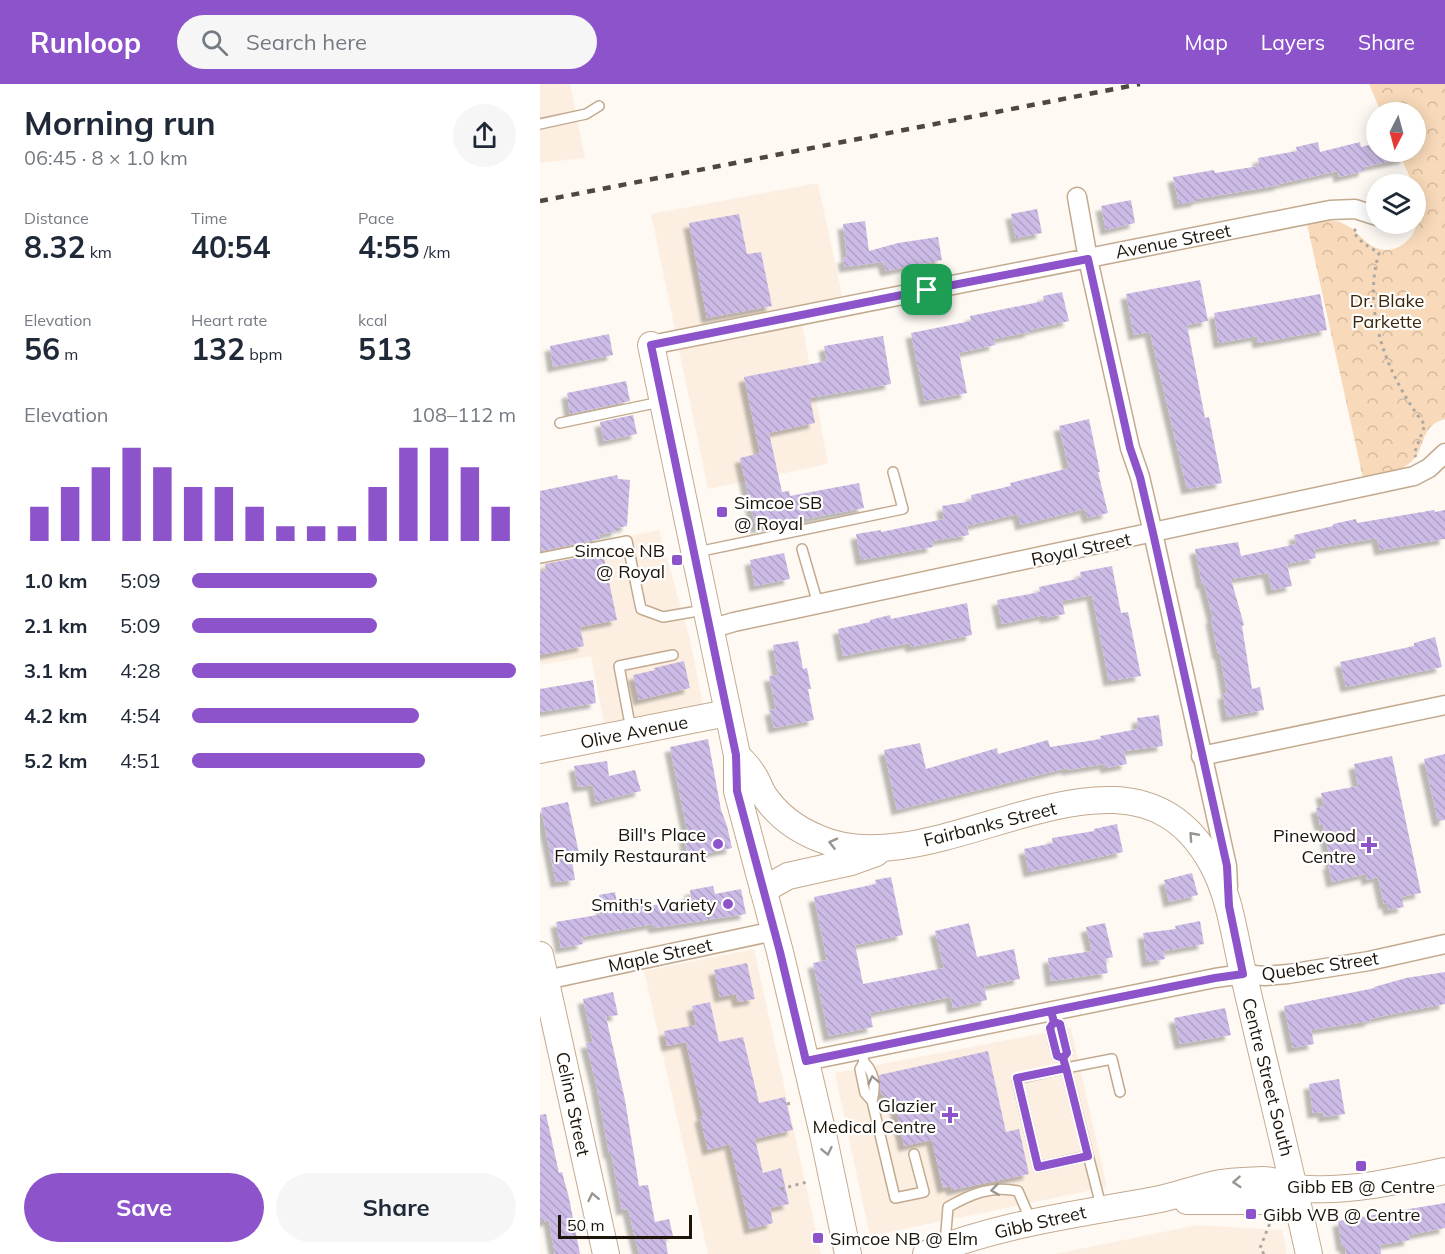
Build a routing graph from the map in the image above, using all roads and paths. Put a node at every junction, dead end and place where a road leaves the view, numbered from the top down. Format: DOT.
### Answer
graph roads {
  1 [pos="599,106"];
  2 [pos="540,124"];
  3 [pos="1077,197"];
  4 [pos="1366,212"];
  5 [pos="1366,220"];
  6 [pos="1088,259"];
  7 [pos="651,345"];
  8 [pos="663,401"];
  9 [pos="560,423"];
  10 [pos="1445,453"];
  11 [pos="1429,468"];
  12 [pos="893,472"];
  13 [pos="1153,533"];
  14 [pos="802,549"];
  15 [pos="694,553"];
  16 [pos="540,558"];
  17 [pos="818,604"];
  18 [pos="708,619"];
  19 [pos="673,655"];
  20 [pos="1445,705"];
  21 [pos="727,713"];
  22 [pos="632,732"];
  23 [pos="540,750"];
  24 [pos="736,755"];
  25 [pos="1201,756"];
  26 [pos="890,847"];
  27 [pos="763,890"];
  28 [pos="1229,906"];
  29 [pos="774,931"];
  30 [pos="1445,944"];
  31 [pos="540,955"];
  32 [pos="1243,974"];
  33 [pos="546,980"];
  34 [pos="1052,1017"];
  35 [pos="863,1056"];
  36 [pos="806,1061"];
  37 [pos="1065,1063"];
  38 [pos="1120,1092"];
  39 [pos="914,1154"];
  40 [pos="1088,1156"];
  41 [pos="1445,1171"];
  42 [pos="807,1182"];
  43 [pos="1294,1188"];
  44 [pos="781,1189"];
  45 [pos="1102,1209"];
  46 [pos="1273,1216"];
  47 [pos="1032,1223"];
  48 [pos="935,1250"];
  49 [pos="606,1254"];
  50 [pos="848,1254"];
  51 [pos="1264,1254"];
  52 [pos="1309,1254"];
  1 -- 2 [label="lane"];
  3 -- 6 [label="street, Centre Street South"];
  4 -- 6 [label="street, Avenue Street"];
  5 -- 11 [label="path"];
  6 -- 7 [label="street, Avenue Street"];
  6 -- 13 [label="street, Centre Street South"];
  7 -- 8 [label="main road"];
  8 -- 9 [label="lane"];
  8 -- 15 [label="main road"];
  10 -- 11 [label="street, Royal Street"];
  11 -- 13 [label="street, Royal Street"];
  12 -- 15 [label="lane"];
  13 -- 17 [label="street, Royal Street"];
  13 -- 25 [label="street, Centre Street South"];
  14 -- 17 [label="lane"];
  15 -- 18 [label="main road"];
  16 -- 18 [label="lane"];
  17 -- 18 [label="street, Royal Street"];
  18 -- 21 [label="main road"];
  19 -- 22 [label="lane"];
  20 -- 25 [label="street"];
  21 -- 22 [label="main road, Olive Avenue"];
  21 -- 24 [label="main road"];
  22 -- 23 [label="main road, Olive Avenue"];
  26 -- 24 [label="main road, Fairbanks Street, one-way"];
  24 -- 27 [label="main road"];
  25 -- 28 [label="street, Centre Street South"];
  26 -- 27 [label="main road"];
  28 -- 26 [label="main road, Fairbanks Street, one-way"];
  27 -- 29 [label="main road"];
  28 -- 32 [label="main road, Centre Street South"];
  29 -- 33 [label="street, Maple Street"];
  29 -- 36 [label="main road"];
  30 -- 32 [label="street, Quebec Street"];
  31 -- 33 [label="main road, Celina Street"];
  32 -- 34 [label="street, Quebec Street"];
  32 -- 43 [label="main road, Centre Street South"];
  49 -- 33 [label="main road, Celina Street, one-way"];
  34 -- 35 [label="street, Quebec Street"];
  34 -- 37 [label="lane"];
  35 -- 36 [label="street, Quebec Street"];
  35 -- 39 [label="lane"];
  36 -- 50 [label="main road, one-way"];
  37 -- 38 [label="lane"];
  37 -- 40 [label="lane"];
  37 -- 40 [label="lane"];
  40 -- 45 [label="lane"];
  41 -- 43 [label="main road, Gibb Street"];
  42 -- 44 [label="path"];
  43 -- 45 [label="main road, Gibb Street"];
  43 -- 52 [label="main road, Centre Street South"];
  45 -- 47 [label="main road, Gibb Street"];
  46 -- 51 [label="path"];
  47 -- 48 [label="main road, Gibb Street"];
  47 -- 48 [label="lane, one-way"];
}
